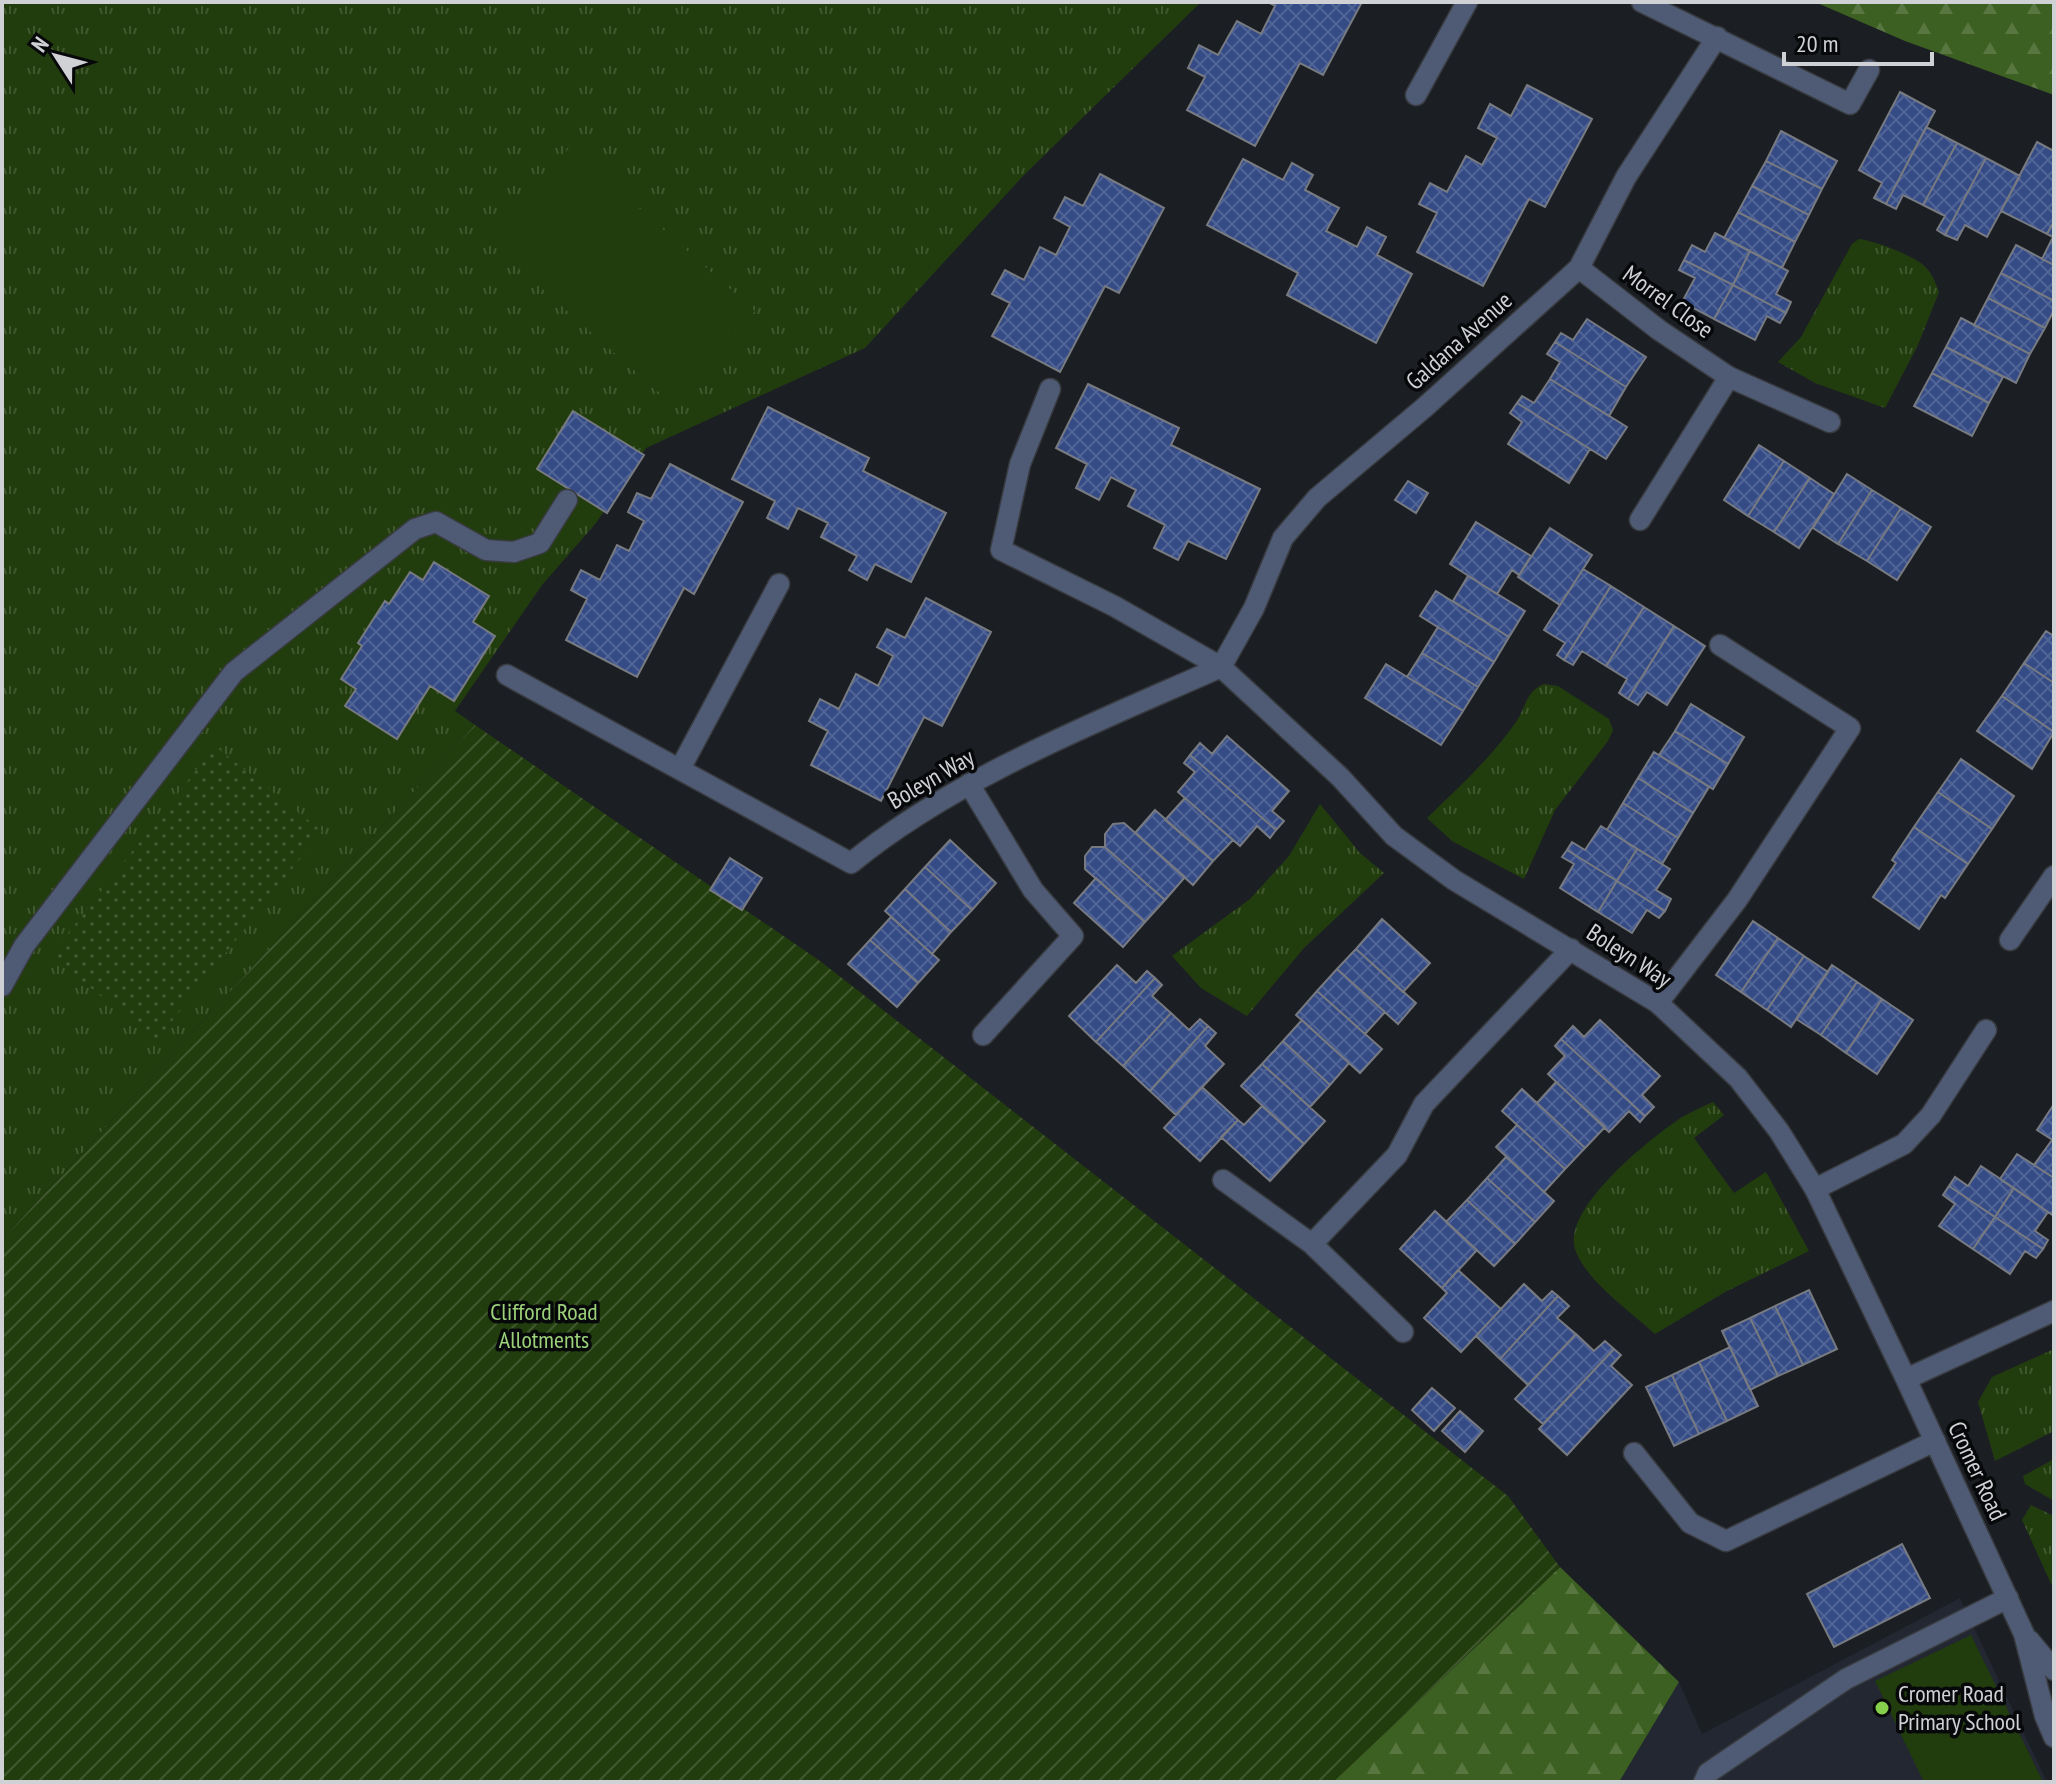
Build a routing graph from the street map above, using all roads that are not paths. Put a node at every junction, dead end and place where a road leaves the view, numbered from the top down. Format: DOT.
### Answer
graph roads {
  1 [pos="1467,2"];
  2 [pos="1642,2"];
  3 [pos="1717,37"];
  4 [pos="1869,70"];
  5 [pos="1416,95"];
  6 [pos="1579,268"];
  7 [pos="1729,377"];
  8 [pos="1050,389"];
  9 [pos="1830,422"];
  10 [pos="567,500"];
  11 [pos="1640,520"];
  12 [pos="779,584"];
  13 [pos="1720,645"];
  14 [pos="1221,667"];
  15 [pos="507,675"];
  16 [pos="680,769"];
  17 [pos="969,784"];
  18 [pos="2054,876"];
  19 [pos="2010,940"];
  20 [pos="1571,949"];
  21 [pos="2,986"];
  22 [pos="1658,1003"];
  23 [pos="1986,1030"];
  24 [pos="983,1035"];
  25 [pos="1223,1180"];
  26 [pos="1815,1189"];
  27 [pos="1312,1244"];
  28 [pos="2054,1311"];
  29 [pos="1403,1332"];
  30 [pos="1906,1379"];
  31 [pos="1935,1441"];
  32 [pos="1634,1453"];
  33 [pos="2008,1598"];
  34 [pos="2024,1634"];
  35 [pos="2054,1670"];
  36 [pos="2054,1737"];
  37 [pos="1704,1782"];
  1 -- 5 [label="street"];
  2 -- 3 [label="street"];
  3 -- 4 [label="street"];
  3 -- 6 [label="street, Galdana Avenue"];
  6 -- 7 [label="street, Morrel Close"];
  6 -- 14 [label="street, Galdana Avenue"];
  7 -- 9 [label="street, Morrel Close"];
  7 -- 11 [label="street"];
  8 -- 14 [label="street, Boleyn Way"];
  10 -- 21 [label="street"];
  12 -- 16 [label="street"];
  13 -- 22 [label="street"];
  14 -- 17 [label="street, Boleyn Way"];
  14 -- 20 [label="street, Boleyn Way"];
  15 -- 16 [label="street, Boleyn Way"];
  16 -- 17 [label="street, Boleyn Way"];
  17 -- 24 [label="street"];
  18 -- 19 [label="street"];
  20 -- 22 [label="street, Boleyn Way"];
  20 -- 27 [label="street"];
  22 -- 26 [label="street, Boleyn Way"];
  23 -- 26 [label="street"];
  25 -- 27 [label="street"];
  26 -- 30 [label="street, Boleyn Way"];
  27 -- 29 [label="street"];
  28 -- 30 [label="street"];
  30 -- 31 [label="street, Cromer Road"];
  31 -- 32 [label="street"];
  31 -- 33 [label="street, Cromer Road"];
  33 -- 34 [label="street, Cromer Road"];
  33 -- 37 [label="street"];
  34 -- 35 [label="street"];
  34 -- 36 [label="street, Cromer Road"];
}
